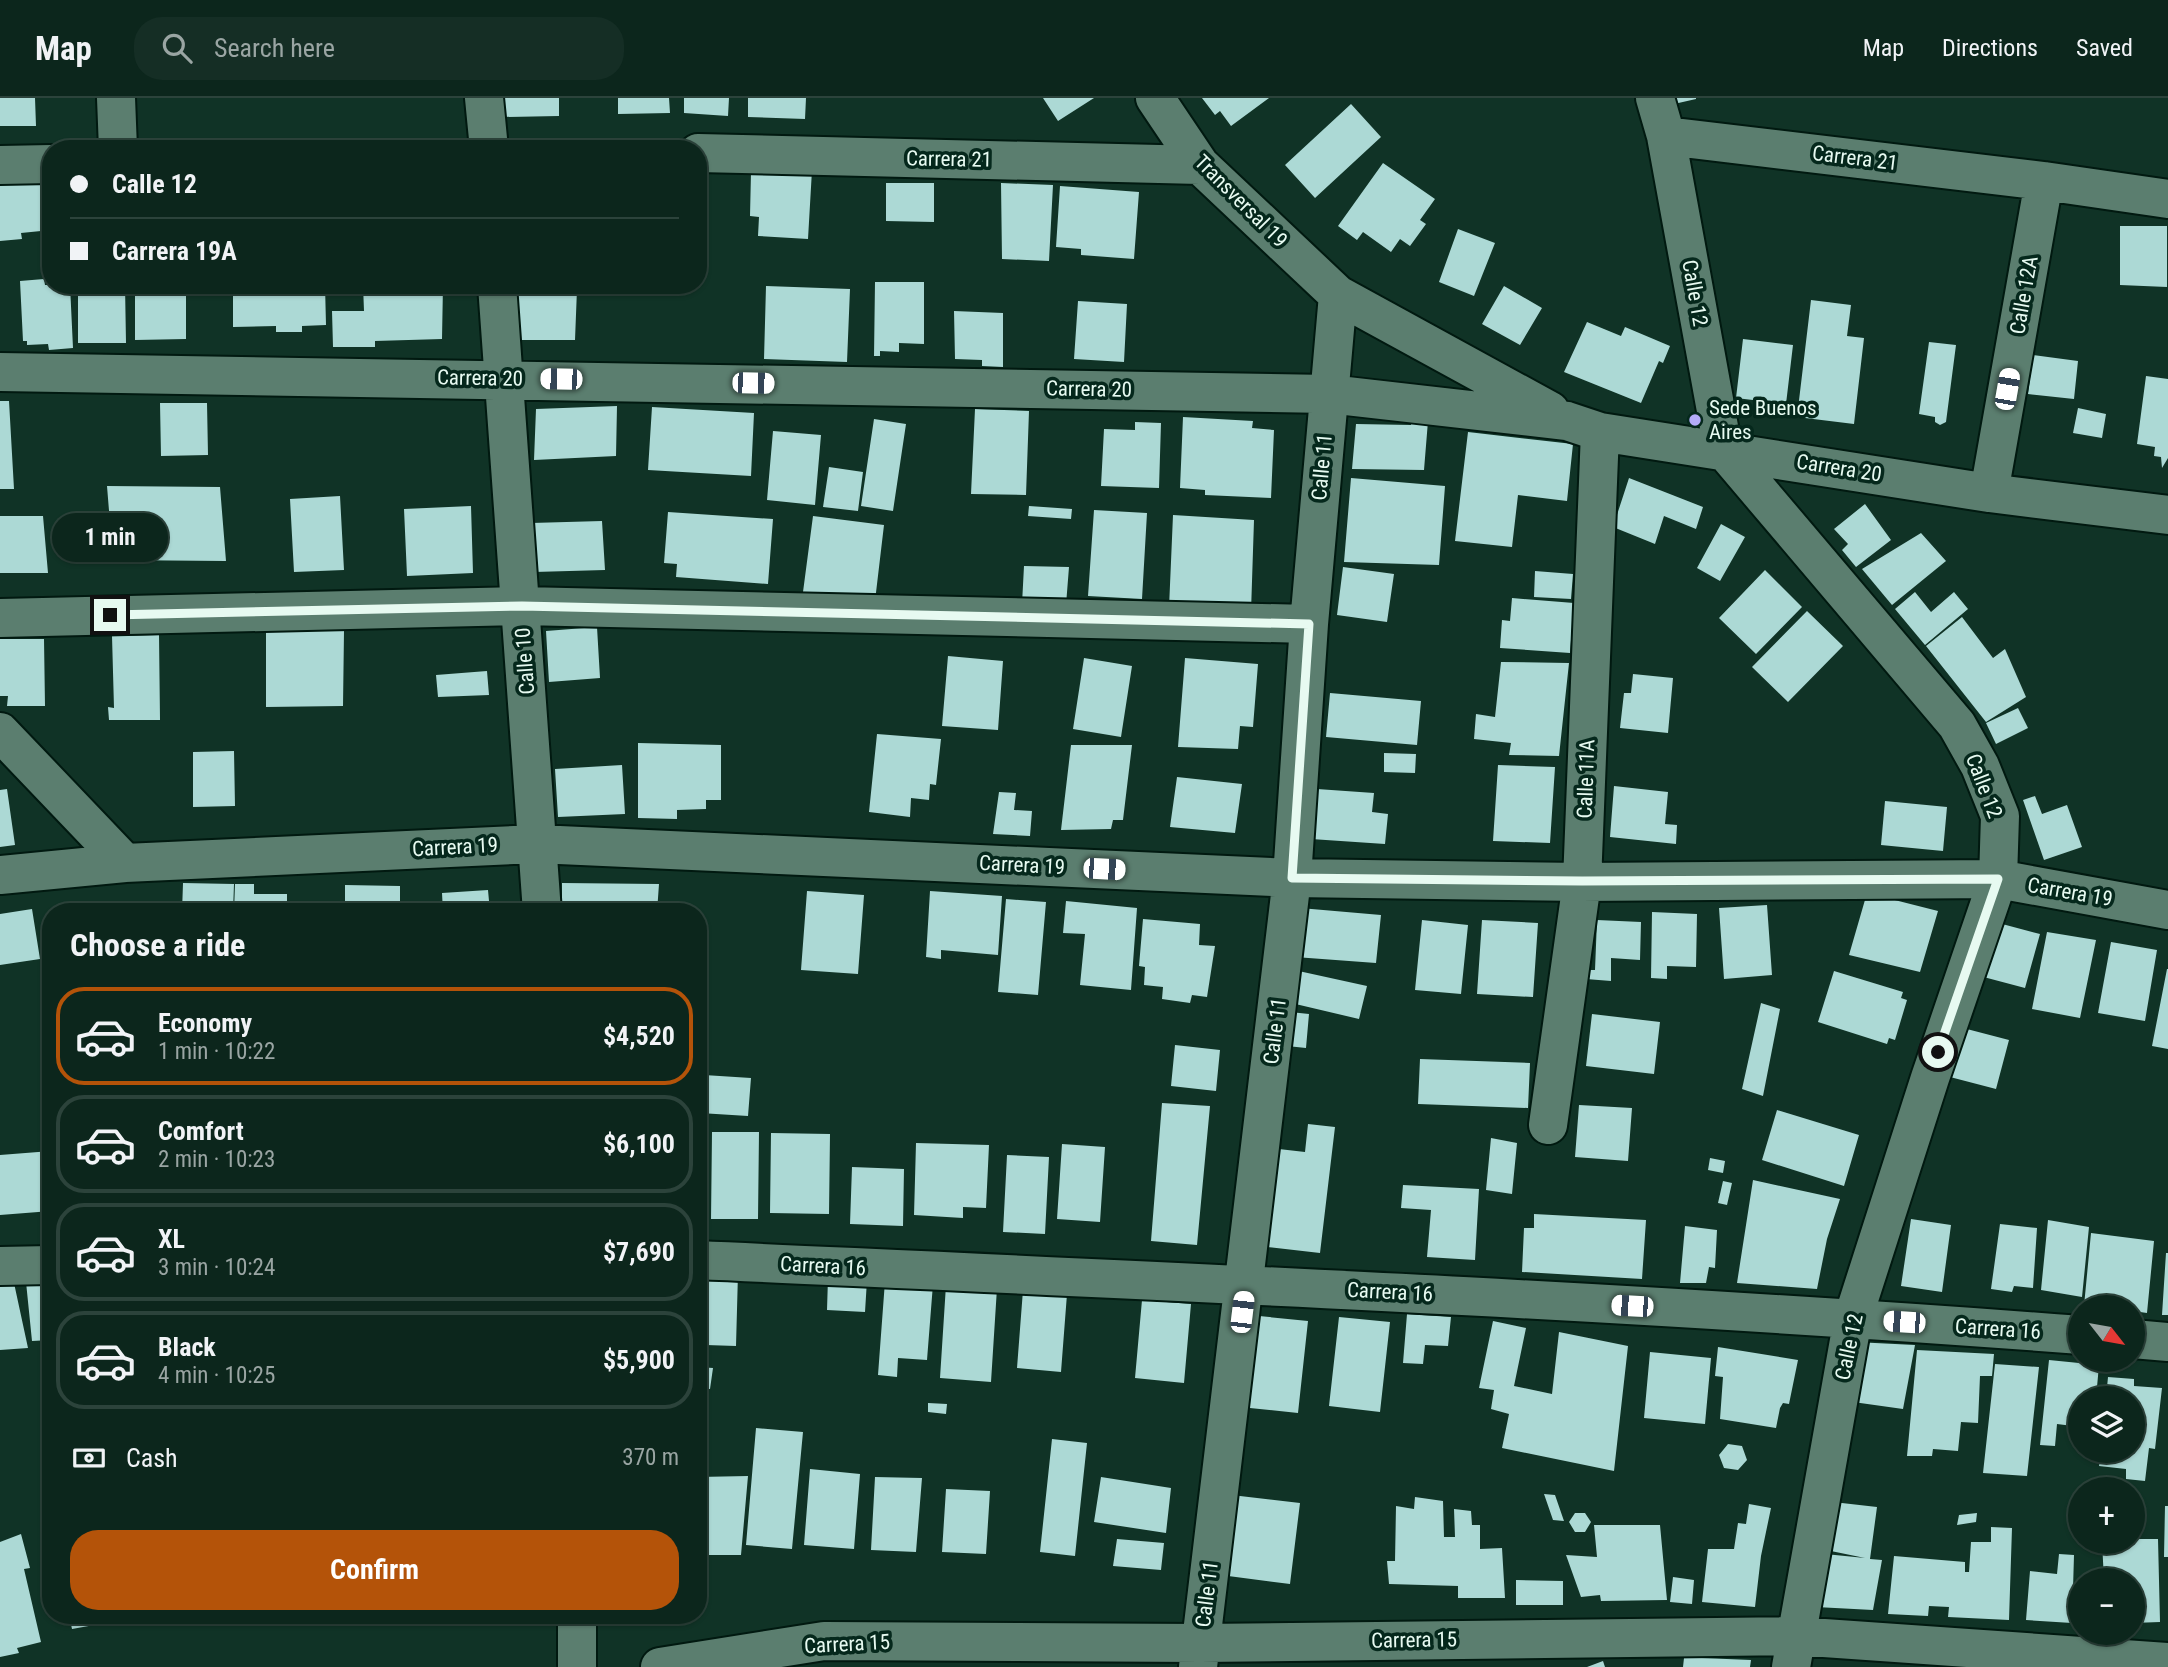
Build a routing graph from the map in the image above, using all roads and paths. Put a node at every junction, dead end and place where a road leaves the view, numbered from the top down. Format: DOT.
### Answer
graph roads {
  1 [pos="117,98"];
  2 [pos="484,98"];
  3 [pos="1154,98"];
  4 [pos="1655,98"];
  5 [pos="1666,136"];
  6 [pos="118,140"];
  7 [pos="488,140"];
  8 [pos="707,153"];
  9 [pos="42,164"];
  10 [pos="0,165"];
  11 [pos="1200,165"];
  12 [pos="2044,181"];
  13 [pos="2168,199"];
  14 [pos="498,294"];
  15 [pos="1338,295"];
  16 [pos="0,372"];
  17 [pos="506,379"];
  18 [pos="1329,394"];
  19 [pos="1584,426"];
  20 [pos="1723,449"];
  21 [pos="1989,493"];
  22 [pos="2168,515"];
  23 [pos="522,606"];
  24 [pos="0,618"];
  25 [pos="1309,624"];
  26 [pos="0,732"];
  27 [pos="537,844"];
  28 [pos="125,863"];
  29 [pos="0,876"];
  30 [pos="1292,878"];
  31 [pos="1998,879"];
  32 [pos="1582,881"];
  33 [pos="541,903"];
  34 [pos="2168,910"];
  35 [pos="1548,1125"];
  36 [pos="707,1261"];
  37 [pos="42,1265"];
  38 [pos="0,1266"];
  39 [pos="1246,1284"];
  40 [pos="1853,1318"];
  41 [pos="2068,1334"];
  42 [pos="2146,1340"];
  43 [pos="2168,1342"];
  44 [pos="577,1624"];
  45 [pos="1793,1652"];
  46 [pos="1199,1655"];
  47 [pos="2168,1662"];
  48 [pos="578,1667"];
  49 [pos="660,1667"];
  1 -- 6 [label="street"];
  2 -- 7 [label="street"];
  3 -- 11 [label="street, Transversal 19"];
  4 -- 5 [label="street, Calle 12"];
  5 -- 12 [label="street, Carrera 21"];
  5 -- 20 [label="street, Calle 12"];
  8 -- 11 [label="street, Carrera 21"];
  9 -- 10 [label="street"];
  11 -- 15 [label="street, Transversal 19"];
  12 -- 13 [label="street, Carrera 21"];
  12 -- 21 [label="street, Calle 12A"];
  14 -- 17 [label="street, Calle 10"];
  15 -- 18 [label="street"];
  15 -- 19 [label="street, Transversal 19"];
  16 -- 17 [label="street, Carrera 20"];
  17 -- 18 [label="street, Carrera 20"];
  17 -- 23 [label="street, Calle 10"];
  18 -- 19 [label="street, Carrera 20"];
  18 -- 25 [label="street, Calle 11"];
  19 -- 20 [label="street, Carrera 20"];
  19 -- 32 [label="street, Calle 11A"];
  20 -- 21 [label="street, Carrera 20"];
  20 -- 31 [label="street, Calle 12"];
  21 -- 22 [label="street, Carrera 20"];
  23 -- 24 [label="street"];
  23 -- 25 [label="street"];
  23 -- 27 [label="street, Calle 10"];
  25 -- 30 [label="street, Calle 11"];
  26 -- 28 [label="street"];
  27 -- 28 [label="street, Carrera 19"];
  27 -- 30 [label="street, Carrera 19"];
  27 -- 33 [label="street, Calle 10"];
  28 -- 29 [label="street, Carrera 19"];
  30 -- 32 [label="street, Carrera 19"];
  30 -- 39 [label="street, Calle 11"];
  31 -- 32 [label="street, Carrera 19"];
  31 -- 34 [label="street, Carrera 19"];
  31 -- 40 [label="street, Calle 12"];
  32 -- 35 [label="street, Calle 11A"];
  36 -- 39 [label="street, Carrera 16"];
  37 -- 38 [label="street"];
  39 -- 40 [label="street, Carrera 16"];
  39 -- 46 [label="street, Calle 11"];
  40 -- 41 [label="street, Carrera 16"];
  40 -- 45 [label="street, Calle 12"];
  42 -- 43 [label="street"];
  44 -- 48 [label="street"];
  45 -- 46 [label="street, Carrera 15"];
  45 -- 47 [label="street, Carrera 15"];
  46 -- 49 [label="street, Carrera 15"];
}
